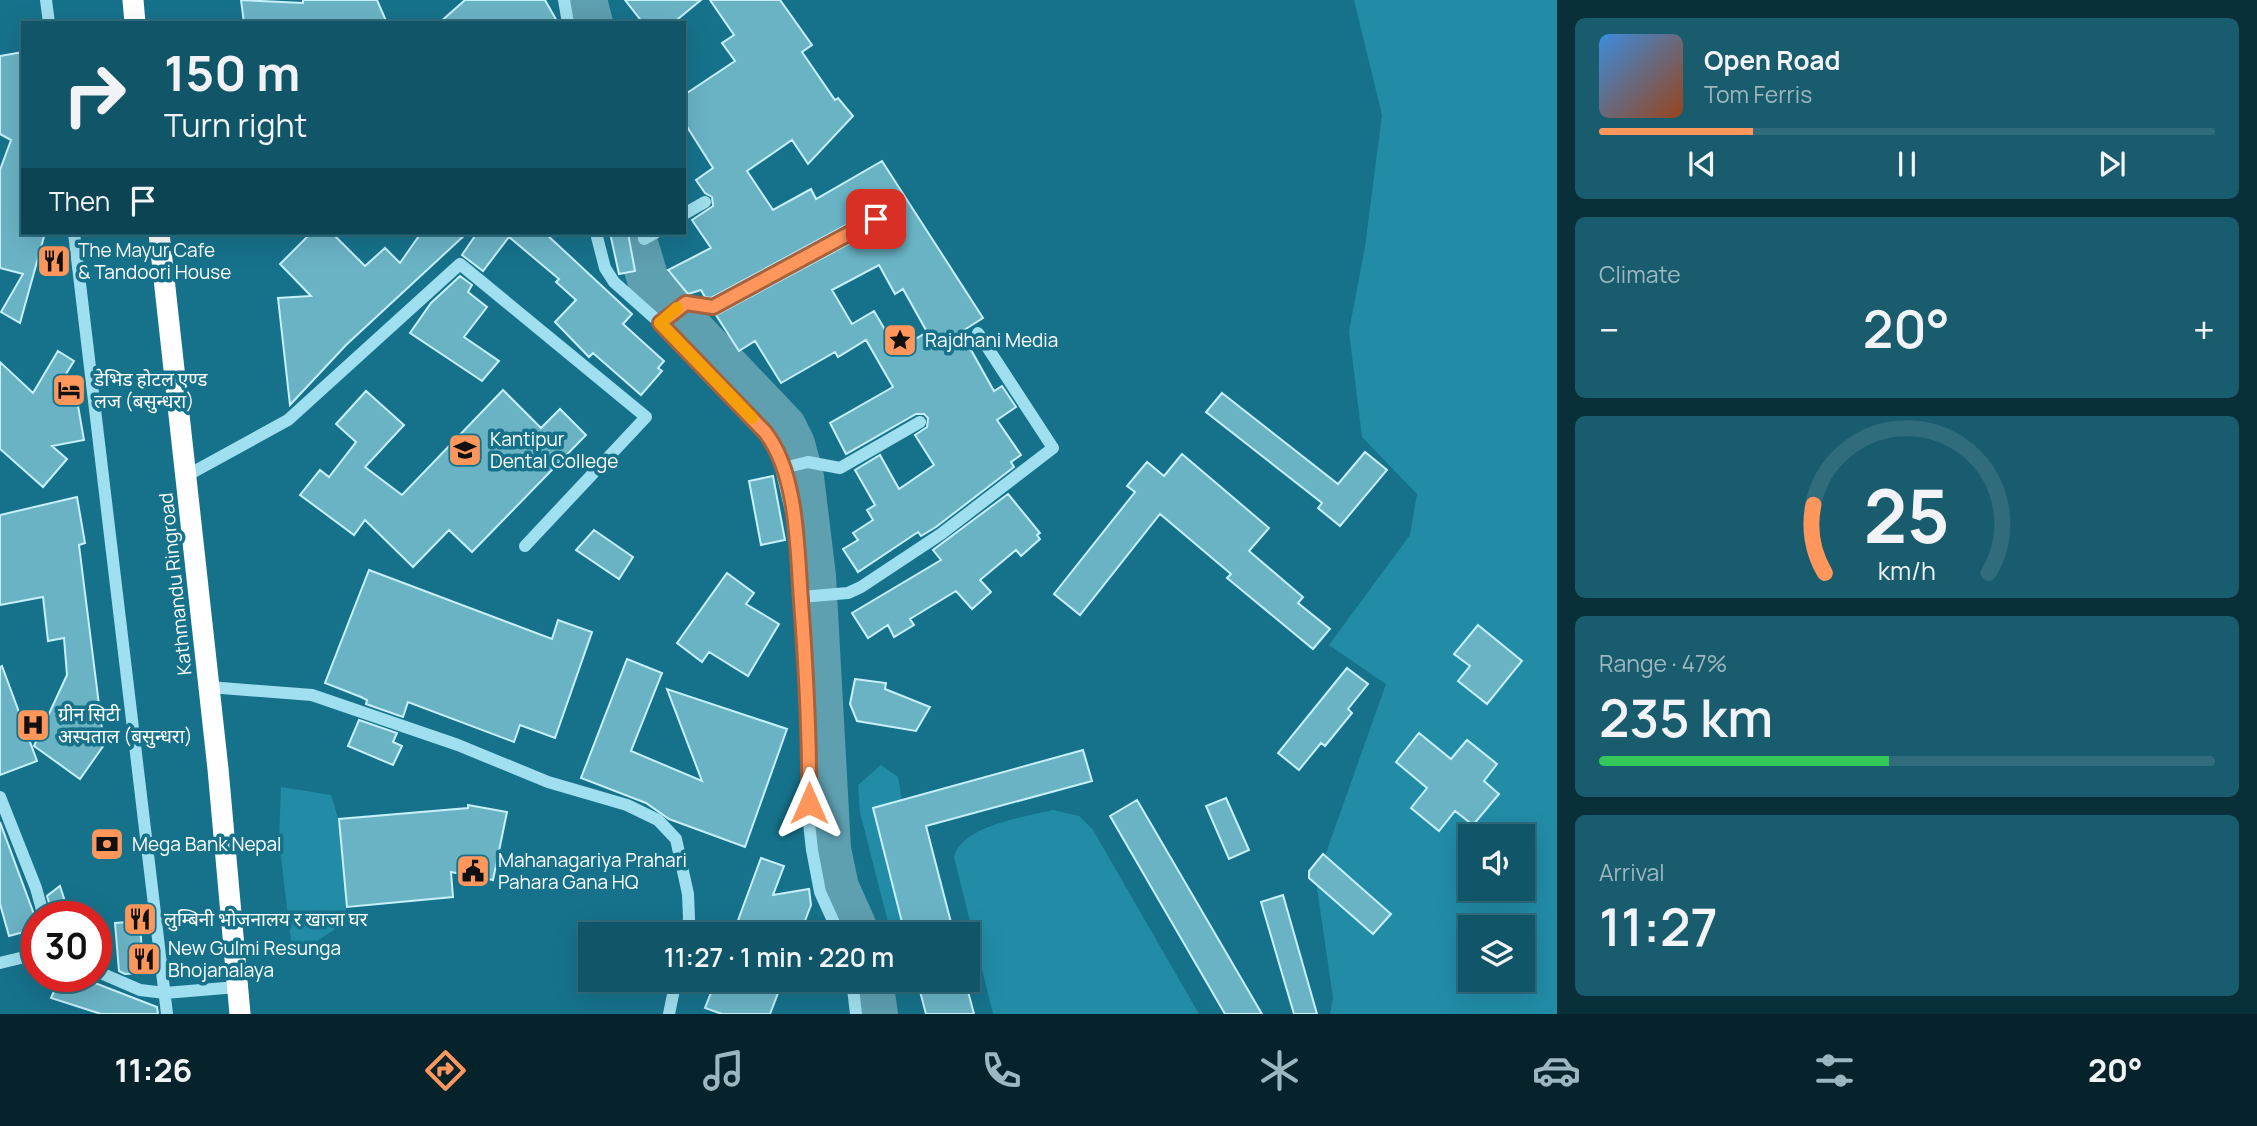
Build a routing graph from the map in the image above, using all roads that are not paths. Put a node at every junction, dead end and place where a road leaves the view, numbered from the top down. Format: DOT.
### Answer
graph roads {
  1 [pos="46,0"];
  2 [pos="133,0"];
  3 [pos="564,0"];
  4 [pos="49,21"];
  5 [pos="135,21"];
  6 [pos="568,21"];
  7 [pos="705,202"];
  8 [pos="686,213"];
  9 [pos="876,219"];
  10 [pos="74,235"];
  11 [pos="159,235"];
  12 [pos="597,235"];
  13 [pos="663,320"];
  14 [pos="978,333"];
  15 [pos="920,422"];
  16 [pos="787,467"];
  17 [pos="186,476"];
  18 [pos="525,547"];
  19 [pos="804,597"];
  20 [pos="209,687"];
  21 [pos="0,797"];
  22 [pos="38,901"];
  23 [pos="688,922"];
  24 [pos="834,922"];
  25 [pos="21,958"];
  26 [pos="0,963"];
  27 [pos="112,978"];
  28 [pos="237,987"];
  29 [pos="674,992"];
  30 [pos="853,992"];
  31 [pos="165,993"];
  32 [pos="167,1014"];
  33 [pos="240,1014"];
  34 [pos="669,1014"];
  35 [pos="856,1014"];
  1 -- 4 [label="street"];
  2 -- 5 [label="highway"];
  3 -- 6 [label="street"];
  7 -- 8 [label="street"];
  9 -- 13 [label="street"];
  10 -- 31 [label="street"];
  11 -- 17 [label="highway, Kathmandu Ringroad"];
  12 -- 13 [label="street"];
  13 -- 16 [label="street"];
  14 -- 19 [label="street"];
  15 -- 16 [label="street"];
  16 -- 19 [label="street"];
  17 -- 18 [label="street"];
  17 -- 20 [label="highway, Kathmandu Ringroad"];
  19 -- 24 [label="street"];
  20 -- 23 [label="street"];
  20 -- 28 [label="highway, Kathmandu Ringroad"];
  21 -- 22 [label="street"];
  25 -- 26 [label="street"];
  27 -- 31 [label="street"];
  28 -- 31 [label="street"];
  28 -- 33 [label="highway, Kathmandu Ringroad"];
  29 -- 34 [label="street"];
  30 -- 35 [label="street"];
  31 -- 32 [label="street"];
}
